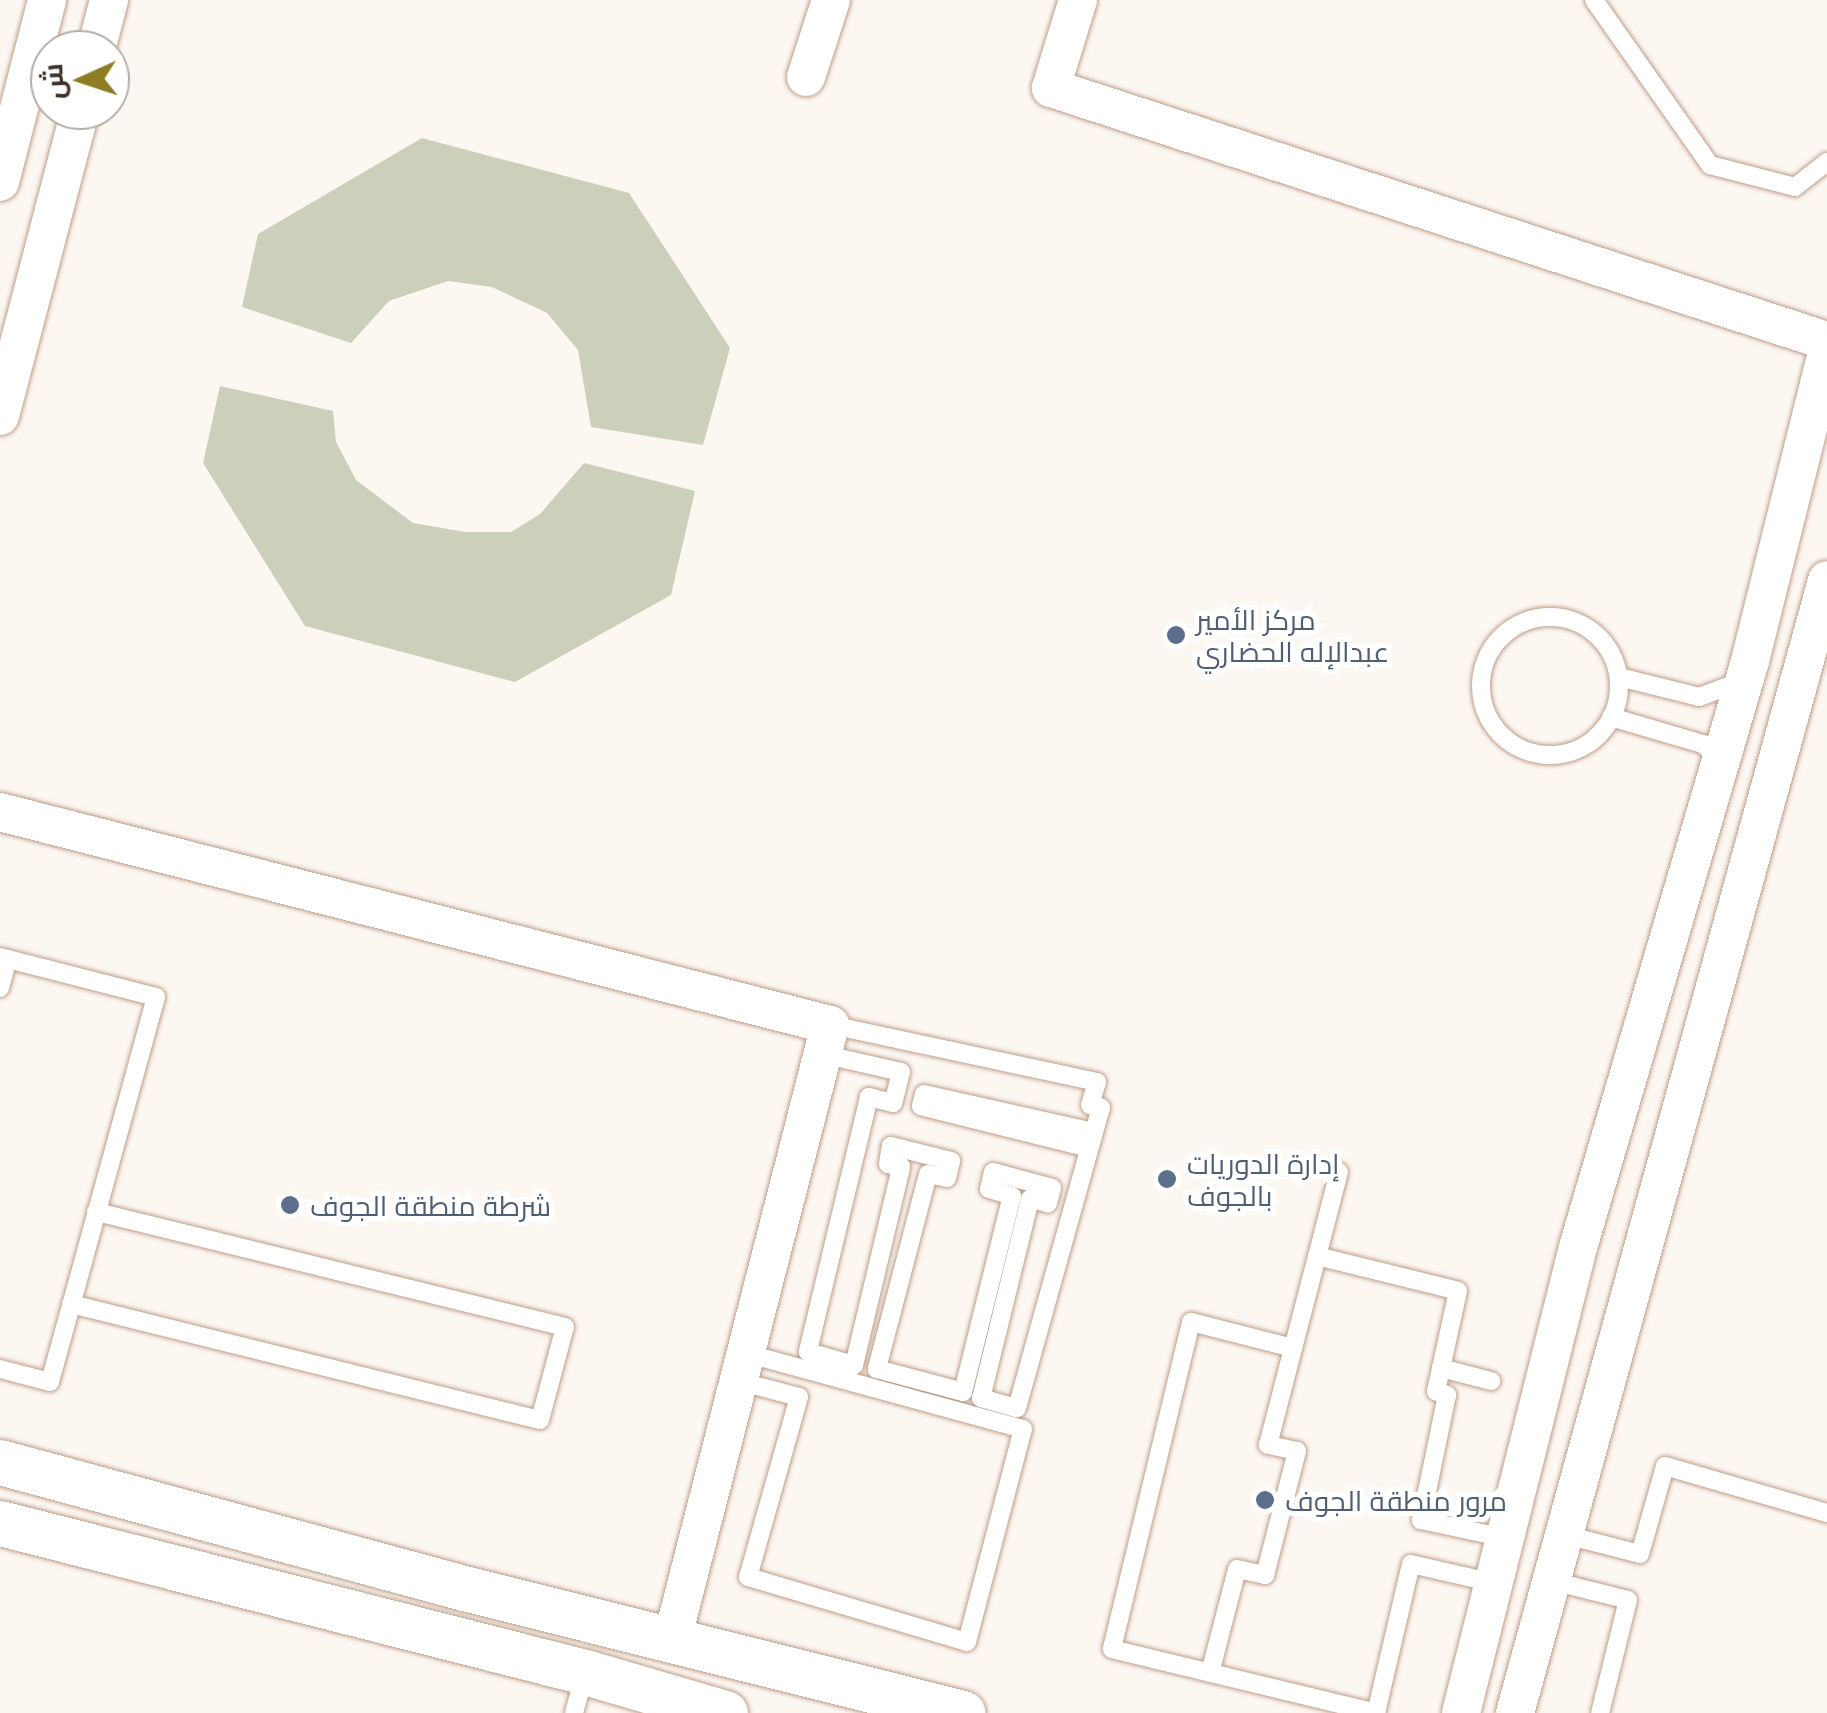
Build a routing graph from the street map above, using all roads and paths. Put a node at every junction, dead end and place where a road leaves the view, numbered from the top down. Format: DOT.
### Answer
graph roads {
  1 [pos="47,0"];
  2 [pos="109,0"];
  3 [pos="831,0"];
  4 [pos="1078,0"];
  5 [pos="1594,0"];
  6 [pos="101,30"];
  7 [pos="806,77"];
  8 [pos="75,130"];
  9 [pos="1827,162"];
  10 [pos="0,182"];
  11 [pos="1827,341"];
  12 [pos="1827,352"];
  13 [pos="0,416"];
  14 [pos="1827,580"];
  15 [pos="1619,676"];
  16 [pos="1745,680"];
  17 [pos="1611,717"];
  18 [pos="1723,755"];
  19 [pos="1776,765"];
  20 [pos="0,812"];
  21 [pos="4,958"];
  22 [pos="0,988"];
  23 [pos="826,1039"];
  24 [pos="1091,1140"];
  25 [pos="1339,1172"];
  26 [pos="96,1212"];
  27 [pos="1317,1256"];
  28 [pos="71,1304"];
  29 [pos="1293,1348"];
  30 [pos="742,1367"];
  31 [pos="1441,1368"];
  32 [pos="0,1370"];
  33 [pos="1491,1381"];
  34 [pos="0,1462"];
  35 [pos="1827,1513"];
  36 [pos="0,1523"];
  37 [pos="1500,1559"];
  38 [pos="1558,1561"];
  39 [pos="672,1640"];
  40 [pos="1210,1673"];
  41 [pos="580,1693"];
  42 [pos="637,1701"];
  43 [pos="708,1712"];
  44 [pos="963,1713"];
  45 [pos="1461,1713"];
  46 [pos="1515,1713"];
  47 [pos="1600,1713"];
  1 -- 10 [label="street"];
  2 -- 6 [label="street"];
  3 -- 7 [label="street"];
  4 -- 11 [label="street"];
  5 -- 9 [label="lane"];
  8 -- 13 [label="street"];
  12 -- 16 [label="street"];
  14 -- 19 [label="street"];
  15 -- 16 [label="lane"];
  15 -- 17 [label="lane"];
  15 -- 17 [label="lane"];
  16 -- 18 [label="street"];
  17 -- 18 [label="lane"];
  18 -- 19 [label="street"];
  18 -- 37 [label="street"];
  19 -- 38 [label="street"];
  20 -- 23 [label="street"];
  21 -- 22 [label="lane"];
  21 -- 26 [label="lane"];
  23 -- 24 [label="lane"];
  23 -- 24 [label="lane"];
  23 -- 30 [label="street"];
  24 -- 24 [label="lane"];
  25 -- 27 [label="lane"];
  26 -- 28 [label="lane"];
  26 -- 28 [label="lane"];
  27 -- 29 [label="lane"];
  27 -- 31 [label="lane"];
  28 -- 32 [label="lane"];
  29 -- 40 [label="lane"];
  29 -- 40 [label="lane"];
  30 -- 30 [label="lane"];
  30 -- 39 [label="street"];
  31 -- 33 [label="lane"];
  31 -- 37 [label="lane"];
  34 -- 39 [label="street"];
  35 -- 38 [label="lane"];
  36 -- 41 [label="street"];
  37 -- 38 [label="street"];
  37 -- 40 [label="lane"];
  37 -- 45 [label="street"];
  38 -- 46 [label="street"];
  38 -- 47 [label="lane"];
  39 -- 44 [label="street"];
  41 -- 42 [label="street"];
  42 -- 43 [label="street"];
}
